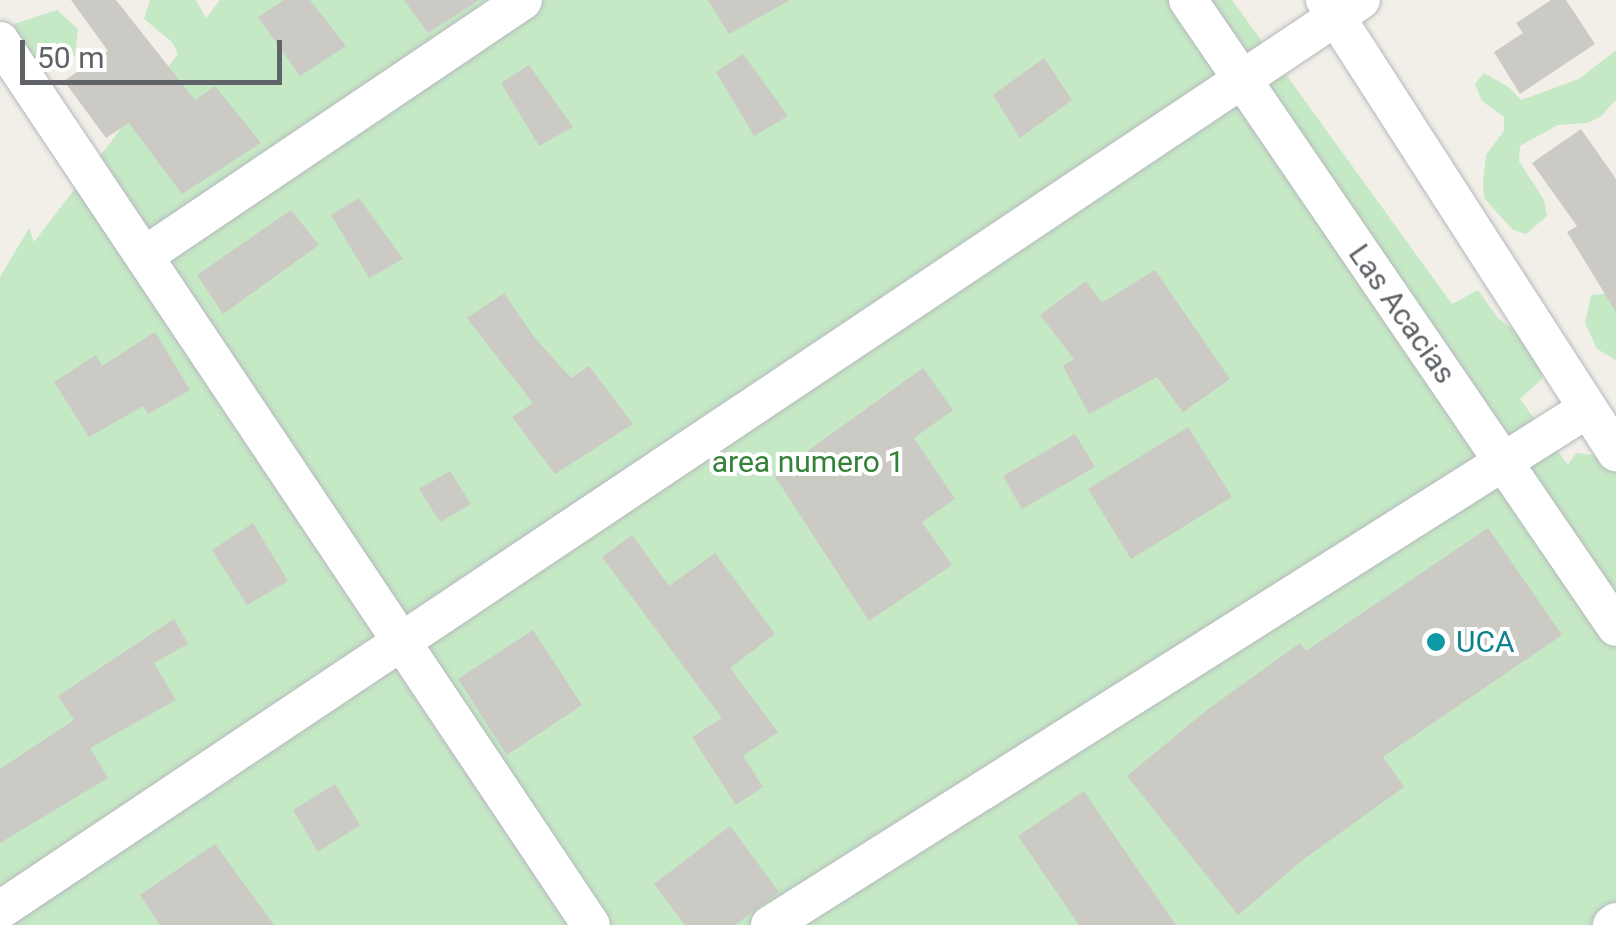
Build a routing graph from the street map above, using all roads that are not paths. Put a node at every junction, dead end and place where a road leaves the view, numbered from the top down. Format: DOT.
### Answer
graph roads {
  1 [pos="523,0"];
  2 [pos="1188,0"];
  3 [pos="1341,6"];
  4 [pos="0,41"];
  5 [pos="1239,79"];
  6 [pos="144,256"];
  7 [pos="1587,408"];
  8 [pos="1616,452"];
  9 [pos="1504,460"];
  10 [pos="1616,627"];
  11 [pos="400,641"];
  12 [pos="0,910"];
  13 [pos="591,925"];
  14 [pos="770,925"];
  1 -- 6 [label="street"];
  2 -- 5 [label="street, Las Acacias"];
  3 -- 5 [label="street"];
  3 -- 7 [label="street"];
  4 -- 6 [label="street"];
  5 -- 9 [label="street, Las Acacias"];
  5 -- 11 [label="street"];
  6 -- 11 [label="street"];
  7 -- 8 [label="street"];
  7 -- 9 [label="street"];
  9 -- 10 [label="street, Las Acacias"];
  9 -- 14 [label="street"];
  11 -- 12 [label="street"];
  11 -- 13 [label="street"];
}
